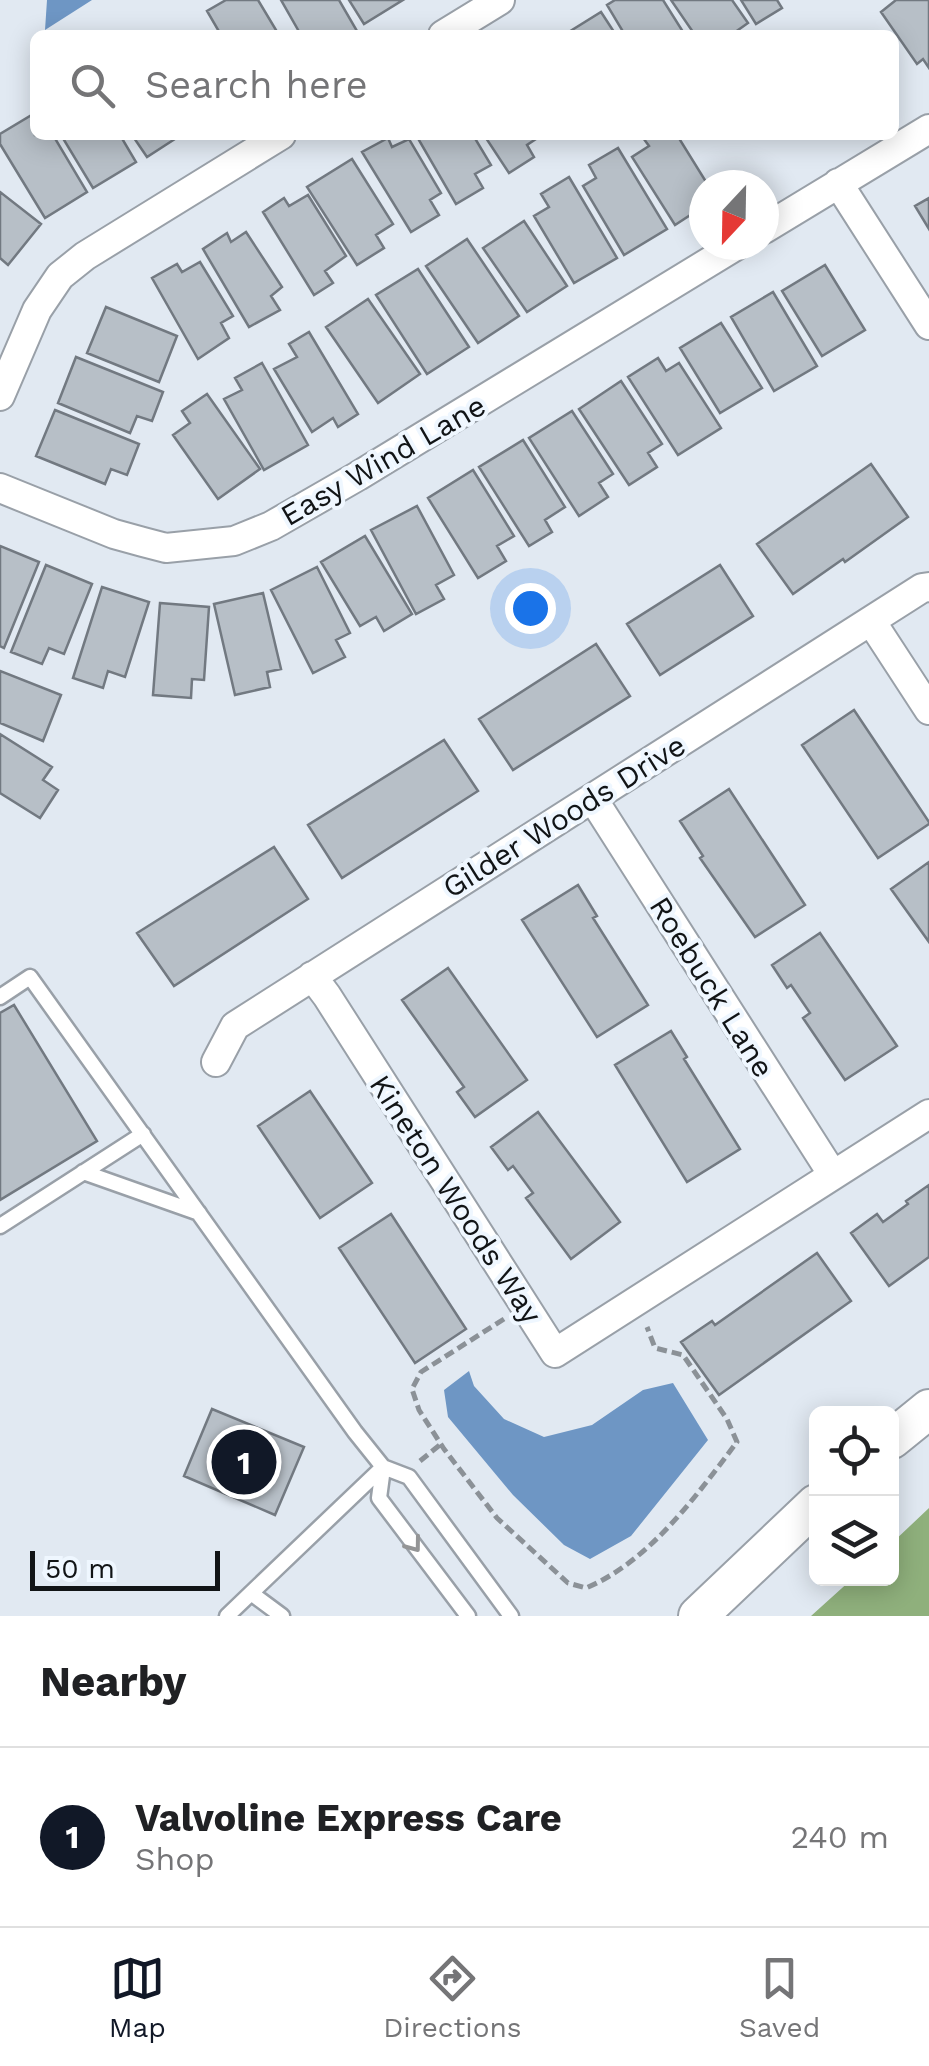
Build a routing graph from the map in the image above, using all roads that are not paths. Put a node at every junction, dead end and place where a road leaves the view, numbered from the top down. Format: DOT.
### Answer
graph roads {
  1 [pos="500,0"];
  2 [pos="452,30"];
  3 [pos="929,128"];
  4 [pos="273,140"];
  5 [pos="838,183"];
  6 [pos="779,220"];
  7 [pos="712,260"];
  8 [pos="929,325"];
  9 [pos="0,396"];
  10 [pos="0,488"];
  11 [pos="929,587"];
  12 [pos="871,621"];
  13 [pos="929,710"];
  14 [pos="593,799"];
  15 [pos="312,976"];
  16 [pos="0,997"];
  17 [pos="216,1062"];
  18 [pos="929,1114"];
  19 [pos="143,1134"];
  20 [pos="83,1172"];
  21 [pos="832,1175"];
  22 [pos="200,1213"];
  23 [pos="0,1226"];
  24 [pos="929,1409"];
  25 [pos="899,1434"];
  26 [pos="383,1467"];
  27 [pos="809,1511"];
  28 [pos="252,1593"];
  29 [pos="227,1616"];
  30 [pos="282,1616"];
  31 [pos="468,1616"];
  32 [pos="511,1616"];
  33 [pos="698,1616"];
  1 -- 2 [label="street"];
  3 -- 5 [label="street"];
  4 -- 9 [label="street"];
  5 -- 6 [label="street"];
  5 -- 8 [label="street"];
  7 -- 10 [label="street, Easy Wind Lane"];
  11 -- 12 [label="street, Gilder Woods Drive"];
  12 -- 13 [label="street"];
  12 -- 14 [label="street, Gilder Woods Drive"];
  14 -- 15 [label="street, Gilder Woods Drive"];
  14 -- 21 [label="street, Roebuck Lane"];
  15 -- 17 [label="street, Gilder Woods Drive"];
  15 -- 21 [label="street, Kineton Woods Way"];
  16 -- 19 [label="lane"];
  18 -- 21 [label="street, Kineton Woods Way"];
  19 -- 20 [label="lane"];
  19 -- 22 [label="lane"];
  20 -- 22 [label="lane"];
  20 -- 23 [label="lane"];
  22 -- 26 [label="lane"];
  24 -- 25 [label="street"];
  26 -- 28 [label="lane"];
  26 -- 31 [label="lane, one-way"];
  26 -- 32 [label="lane"];
  27 -- 33 [label="street"];
  28 -- 29 [label="lane"];
  28 -- 30 [label="lane"];
}
